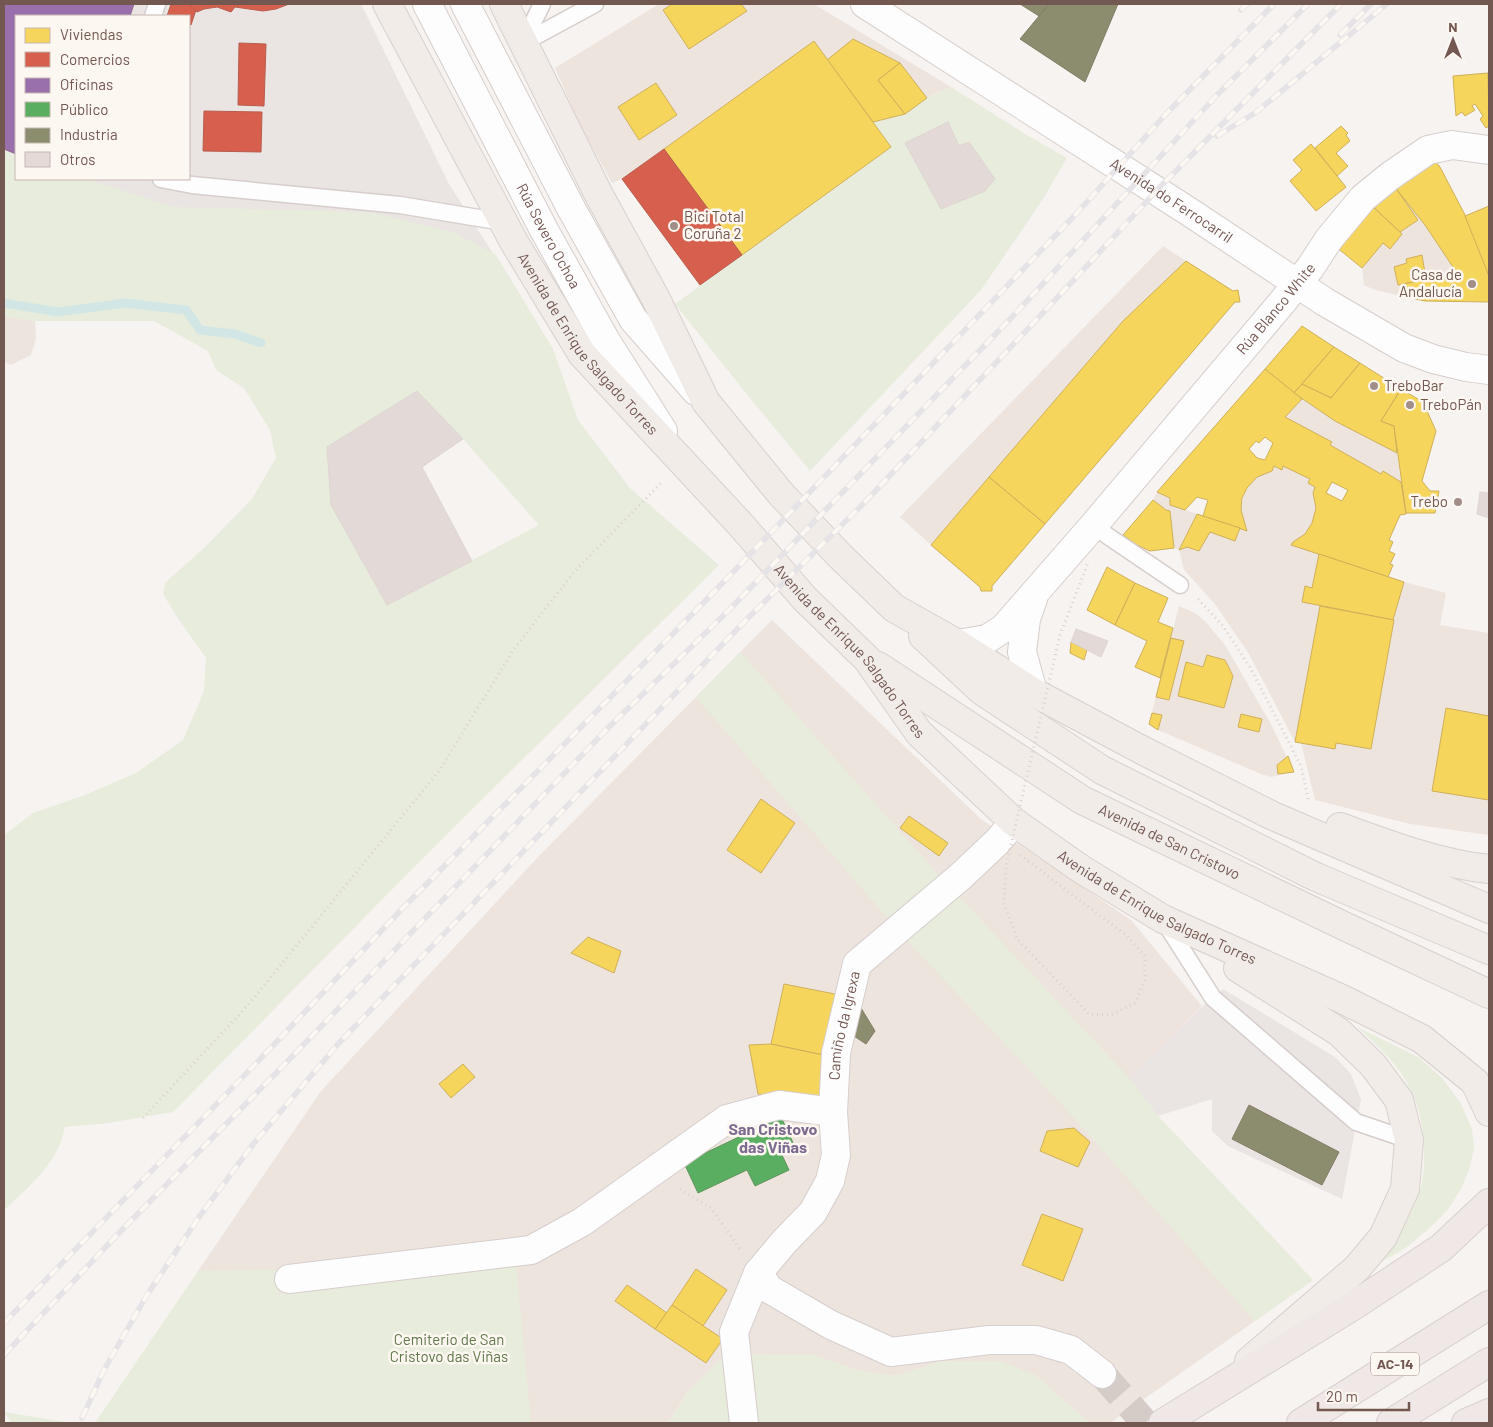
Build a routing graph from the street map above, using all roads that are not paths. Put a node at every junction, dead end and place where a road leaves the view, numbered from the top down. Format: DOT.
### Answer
graph roads {
  1 [pos="387,4"];
  2 [pos="427,4"];
  3 [pos="465,4"];
  4 [pos="504,4"];
  5 [pos="542,4"];
  6 [pos="595,4"];
  7 [pos="865,4"];
  8 [pos="523,43"];
  9 [pos="1489,150"];
  10 [pos="166,180"];
  11 [pos="503,222"];
  12 [pos="1298,284"];
  13 [pos="1489,370"];
  14 [pos="706,402"];
  15 [pos="683,462"];
  16 [pos="1093,526"];
  17 [pos="1180,585"];
  18 [pos="1036,591"];
  19 [pos="894,608"];
  20 [pos="958,644"];
  21 [pos="867,659"];
  22 [pos="1033,692"];
  23 [pos="1140,749"];
  24 [pos="1014,822"];
  25 [pos="1489,869"];
  26 [pos="1489,909"];
  27 [pos="1163,919"];
  28 [pos="1489,950"];
  29 [pos="1489,994"];
  30 [pos="833,1112"];
  31 [pos="1489,1112"];
  32 [pos="1409,1140"];
  33 [pos="1489,1203"];
  34 [pos="758,1273"];
  35 [pos="289,1279"];
  36 [pos="1489,1305"];
  37 [pos="1489,1362"];
  38 [pos="1102,1374"];
  39 [pos="1209,1394"];
  40 [pos="1489,1413"];
  41 [pos="744,1423"];
  42 [pos="1163,1423"];
  43 [pos="1301,1423"];
  44 [pos="1391,1423"];
  45 [pos="1466,1423"];
  1 -- 11 [label="main road, Avenida de Enrique Salgado Torres"];
  2 -- 15 [label="street, Rúa Severo Ochoa"];
  3 -- 14 [label="street"];
  4 -- 8 [label="main road"];
  5 -- 8 [label="lane"];
  6 -- 8 [label="lane"];
  7 -- 12 [label="street, Avenida do Ferrocarril"];
  8 -- 14 [label="main road"];
  9 -- 12 [label="street, Rúa Blanco White"];
  10 -- 11 [label="lane"];
  11 -- 15 [label="main road, Avenida de Enrique Salgado Torres"];
  12 -- 13 [label="street, Avenida do Ferrocarril"];
  12 -- 16 [label="street, Rúa Blanco White"];
  14 -- 19 [label="main road"];
  15 -- 21 [label="main road, Avenida de Enrique Salgado Torres"];
  16 -- 17 [label="lane"];
  16 -- 18 [label="street, Rúa Blanco White"];
  18 -- 20 [label="street, Rúa Blanco White"];
  18 -- 22 [label="street, Rúa Blanco White"];
  19 -- 20 [label="main road"];
  19 -- 28 [label="main road"];
  20 -- 22 [label="main road"];
  21 -- 24 [label="main road, Avenida de Enrique Salgado Torres"];
  21 -- 29 [label="main road, Avenida de San Cristovo"];
  22 -- 23 [label="main road"];
  23 -- 25 [label="main road"];
  23 -- 26 [label="main road"];
  24 -- 27 [label="main road, Avenida de Enrique Salgado Torres"];
  24 -- 30 [label="street, Camiño da Igrexa"];
  27 -- 31 [label="main road, Avenida de Enrique Salgado Torres"];
  27 -- 32 [label="lane"];
  27 -- 32 [label="main road"];
  30 -- 34 [label="street, Camiño da Igrexa"];
  30 -- 35 [label="street"];
  32 -- 39 [label="main road"];
  33 -- 39 [label="highway"];
  34 -- 38 [label="street"];
  34 -- 41 [label="street, Camiño da Igrexa"];
  36 -- 43 [label="highway, AC-14"];
  37 -- 44 [label="highway"];
  39 -- 42 [label="highway"];
  40 -- 45 [label="highway"];
}
